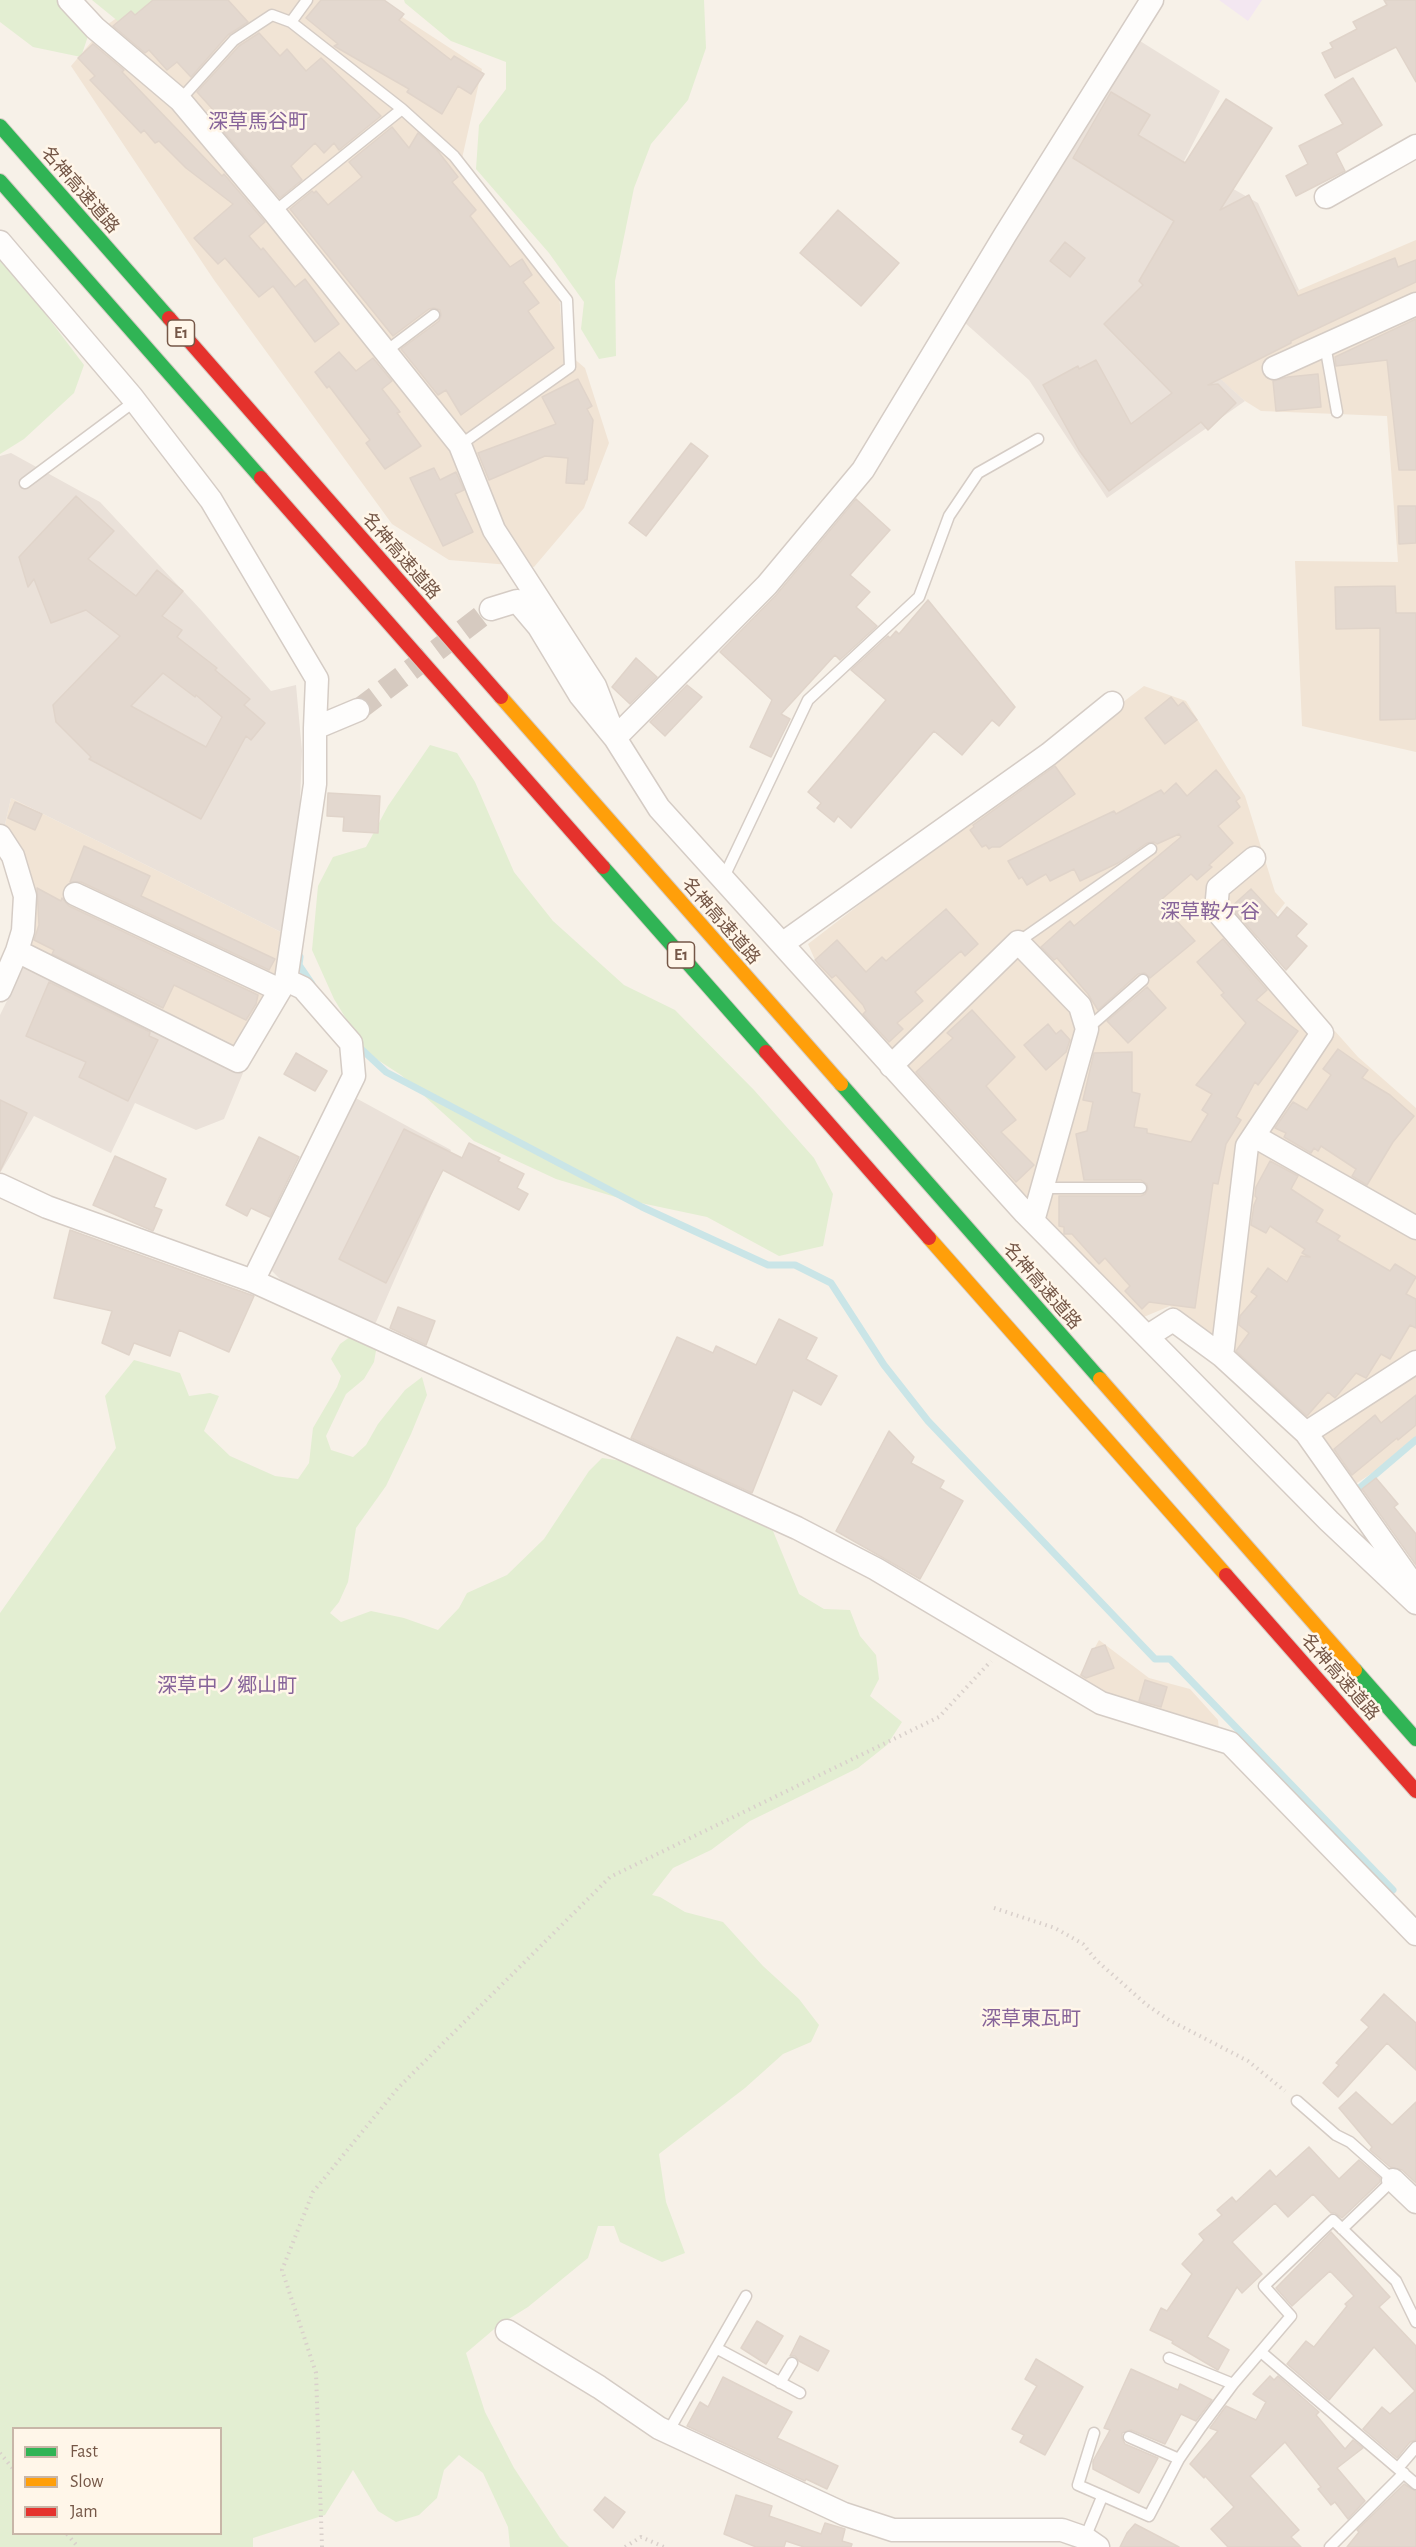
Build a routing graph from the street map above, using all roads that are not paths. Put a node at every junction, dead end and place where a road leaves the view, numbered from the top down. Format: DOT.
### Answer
graph roads {
  1 [pos="69,0"];
  2 [pos="307,0"];
  3 [pos="1152,0"];
  4 [pos="291,22"];
  5 [pos="180,100"];
  6 [pos="402,109"];
  7 [pos="0,126"];
  8 [pos="1416,146"];
  9 [pos="0,181"];
  10 [pos="1326,197"];
  11 [pos="274,212"];
  12 [pos="0,242"];
  13 [pos="1416,304"];
  14 [pos="434,315"];
  15 [pos="1325,345"];
  16 [pos="385,352"];
  17 [pos="1274,368"];
  18 [pos="135,401"];
  19 [pos="1338,412"];
  20 [pos="1038,439"];
  21 [pos="460,445"];
  22 [pos="25,483"];
  23 [pos="491,609"];
  24 [pos="1112,703"];
  25 [pos="358,710"];
  26 [pos="315,728"];
  27 [pos="615,738"];
  28 [pos="0,836"];
  29 [pos="1151,849"];
  30 [pos="1254,858"];
  31 [pos="723,879"];
  32 [pos="75,894"];
  33 [pos="1018,942"];
  34 [pos="782,944"];
  35 [pos="17,951"];
  36 [pos="1143,980"];
  37 [pos="283,985"];
  38 [pos="0,990"];
  39 [pos="1087,1029"];
  40 [pos="891,1066"];
  41 [pos="1254,1136"];
  42 [pos="0,1185"];
  43 [pos="1042,1188"];
  44 [pos="1141,1188"];
  45 [pos="1033,1221"];
  46 [pos="1416,1228"];
  47 [pos="253,1281"];
  48 [pos="1148,1336"];
  49 [pos="1222,1356"];
  50 [pos="1416,1362"];
  51 [pos="1306,1433"];
  52 [pos="1416,1598"];
  53 [pos="1416,1603"];
  54 [pos="1416,1739"];
  55 [pos="1416,1791"];
  56 [pos="1416,1933"];
  57 [pos="1297,2101"];
  58 [pos="1393,2180"];
  59 [pos="1416,2202"];
  60 [pos="1342,2229"];
  61 [pos="746,2296"];
  62 [pos="1416,2322"];
  63 [pos="507,2331"];
  64 [pos="716,2348"];
  65 [pos="1261,2352"];
  66 [pos="1169,2358"];
  67 [pos="792,2363"];
  68 [pos="780,2383"];
  69 [pos="1233,2384"];
  70 [pos="800,2393"];
  71 [pos="668,2432"];
  72 [pos="1094,2433"];
  73 [pos="1129,2437"];
  74 [pos="1416,2447"];
  75 [pos="1179,2459"];
  76 [pos="1401,2470"];
  77 [pos="1416,2484"];
  78 [pos="1102,2497"];
  79 [pos="1092,2543"];
  80 [pos="1330,2547"];
  1 -- 5 [label="street"];
  2 -- 4 [label="lane"];
  3 -- 27 [label="street"];
  4 -- 5 [label="lane"];
  4 -- 6 [label="lane"];
  5 -- 11 [label="street"];
  6 -- 11 [label="lane"];
  6 -- 21 [label="lane"];
  7 -- 54 [label="highway, 名神高速道路 / E1"];
  8 -- 10 [label="street"];
  9 -- 55 [label="highway, 名神高速道路 / E1"];
  11 -- 16 [label="street"];
  12 -- 18 [label="street"];
  13 -- 15 [label="street"];
  14 -- 16 [label="lane"];
  15 -- 17 [label="street"];
  15 -- 19 [label="lane"];
  16 -- 21 [label="street"];
  18 -- 22 [label="lane"];
  18 -- 26 [label="street"];
  20 -- 31 [label="lane"];
  21 -- 27 [label="street"];
  23 -- 27 [label="street"];
  24 -- 34 [label="street"];
  25 -- 26 [label="street"];
  26 -- 37 [label="street"];
  27 -- 31 [label="street"];
  28 -- 35 [label="street"];
  29 -- 33 [label="lane"];
  30 -- 41 [label="street"];
  31 -- 34 [label="street"];
  32 -- 37 [label="street"];
  33 -- 39 [label="street"];
  33 -- 40 [label="street"];
  34 -- 40 [label="street"];
  35 -- 37 [label="street"];
  35 -- 38 [label="street"];
  36 -- 39 [label="lane"];
  37 -- 47 [label="street"];
  39 -- 43 [label="street"];
  40 -- 45 [label="street"];
  41 -- 46 [label="street"];
  41 -- 49 [label="street"];
  42 -- 47 [label="street"];
  43 -- 44 [label="lane"];
  43 -- 45 [label="street"];
  45 -- 48 [label="street"];
  47 -- 56 [label="street"];
  48 -- 49 [label="street"];
  48 -- 53 [label="street"];
  49 -- 51 [label="street"];
  50 -- 51 [label="street"];
  51 -- 52 [label="street"];
  57 -- 58 [label="lane"];
  58 -- 59 [label="street"];
  58 -- 60 [label="lane"];
  60 -- 62 [label="lane"];
  60 -- 65 [label="lane"];
  61 -- 64 [label="lane"];
  63 -- 71 [label="street"];
  64 -- 68 [label="lane"];
  64 -- 71 [label="lane"];
  65 -- 69 [label="lane"];
  65 -- 76 [label="lane"];
  66 -- 69 [label="lane"];
  67 -- 68 [label="lane"];
  68 -- 70 [label="lane"];
  69 -- 75 [label="lane"];
  71 -- 79 [label="street"];
  72 -- 78 [label="lane"];
  73 -- 75 [label="lane"];
  74 -- 76 [label="lane"];
  75 -- 78 [label="lane"];
  76 -- 77 [label="lane"];
  76 -- 80 [label="lane"];
  78 -- 79 [label="lane"];
}
